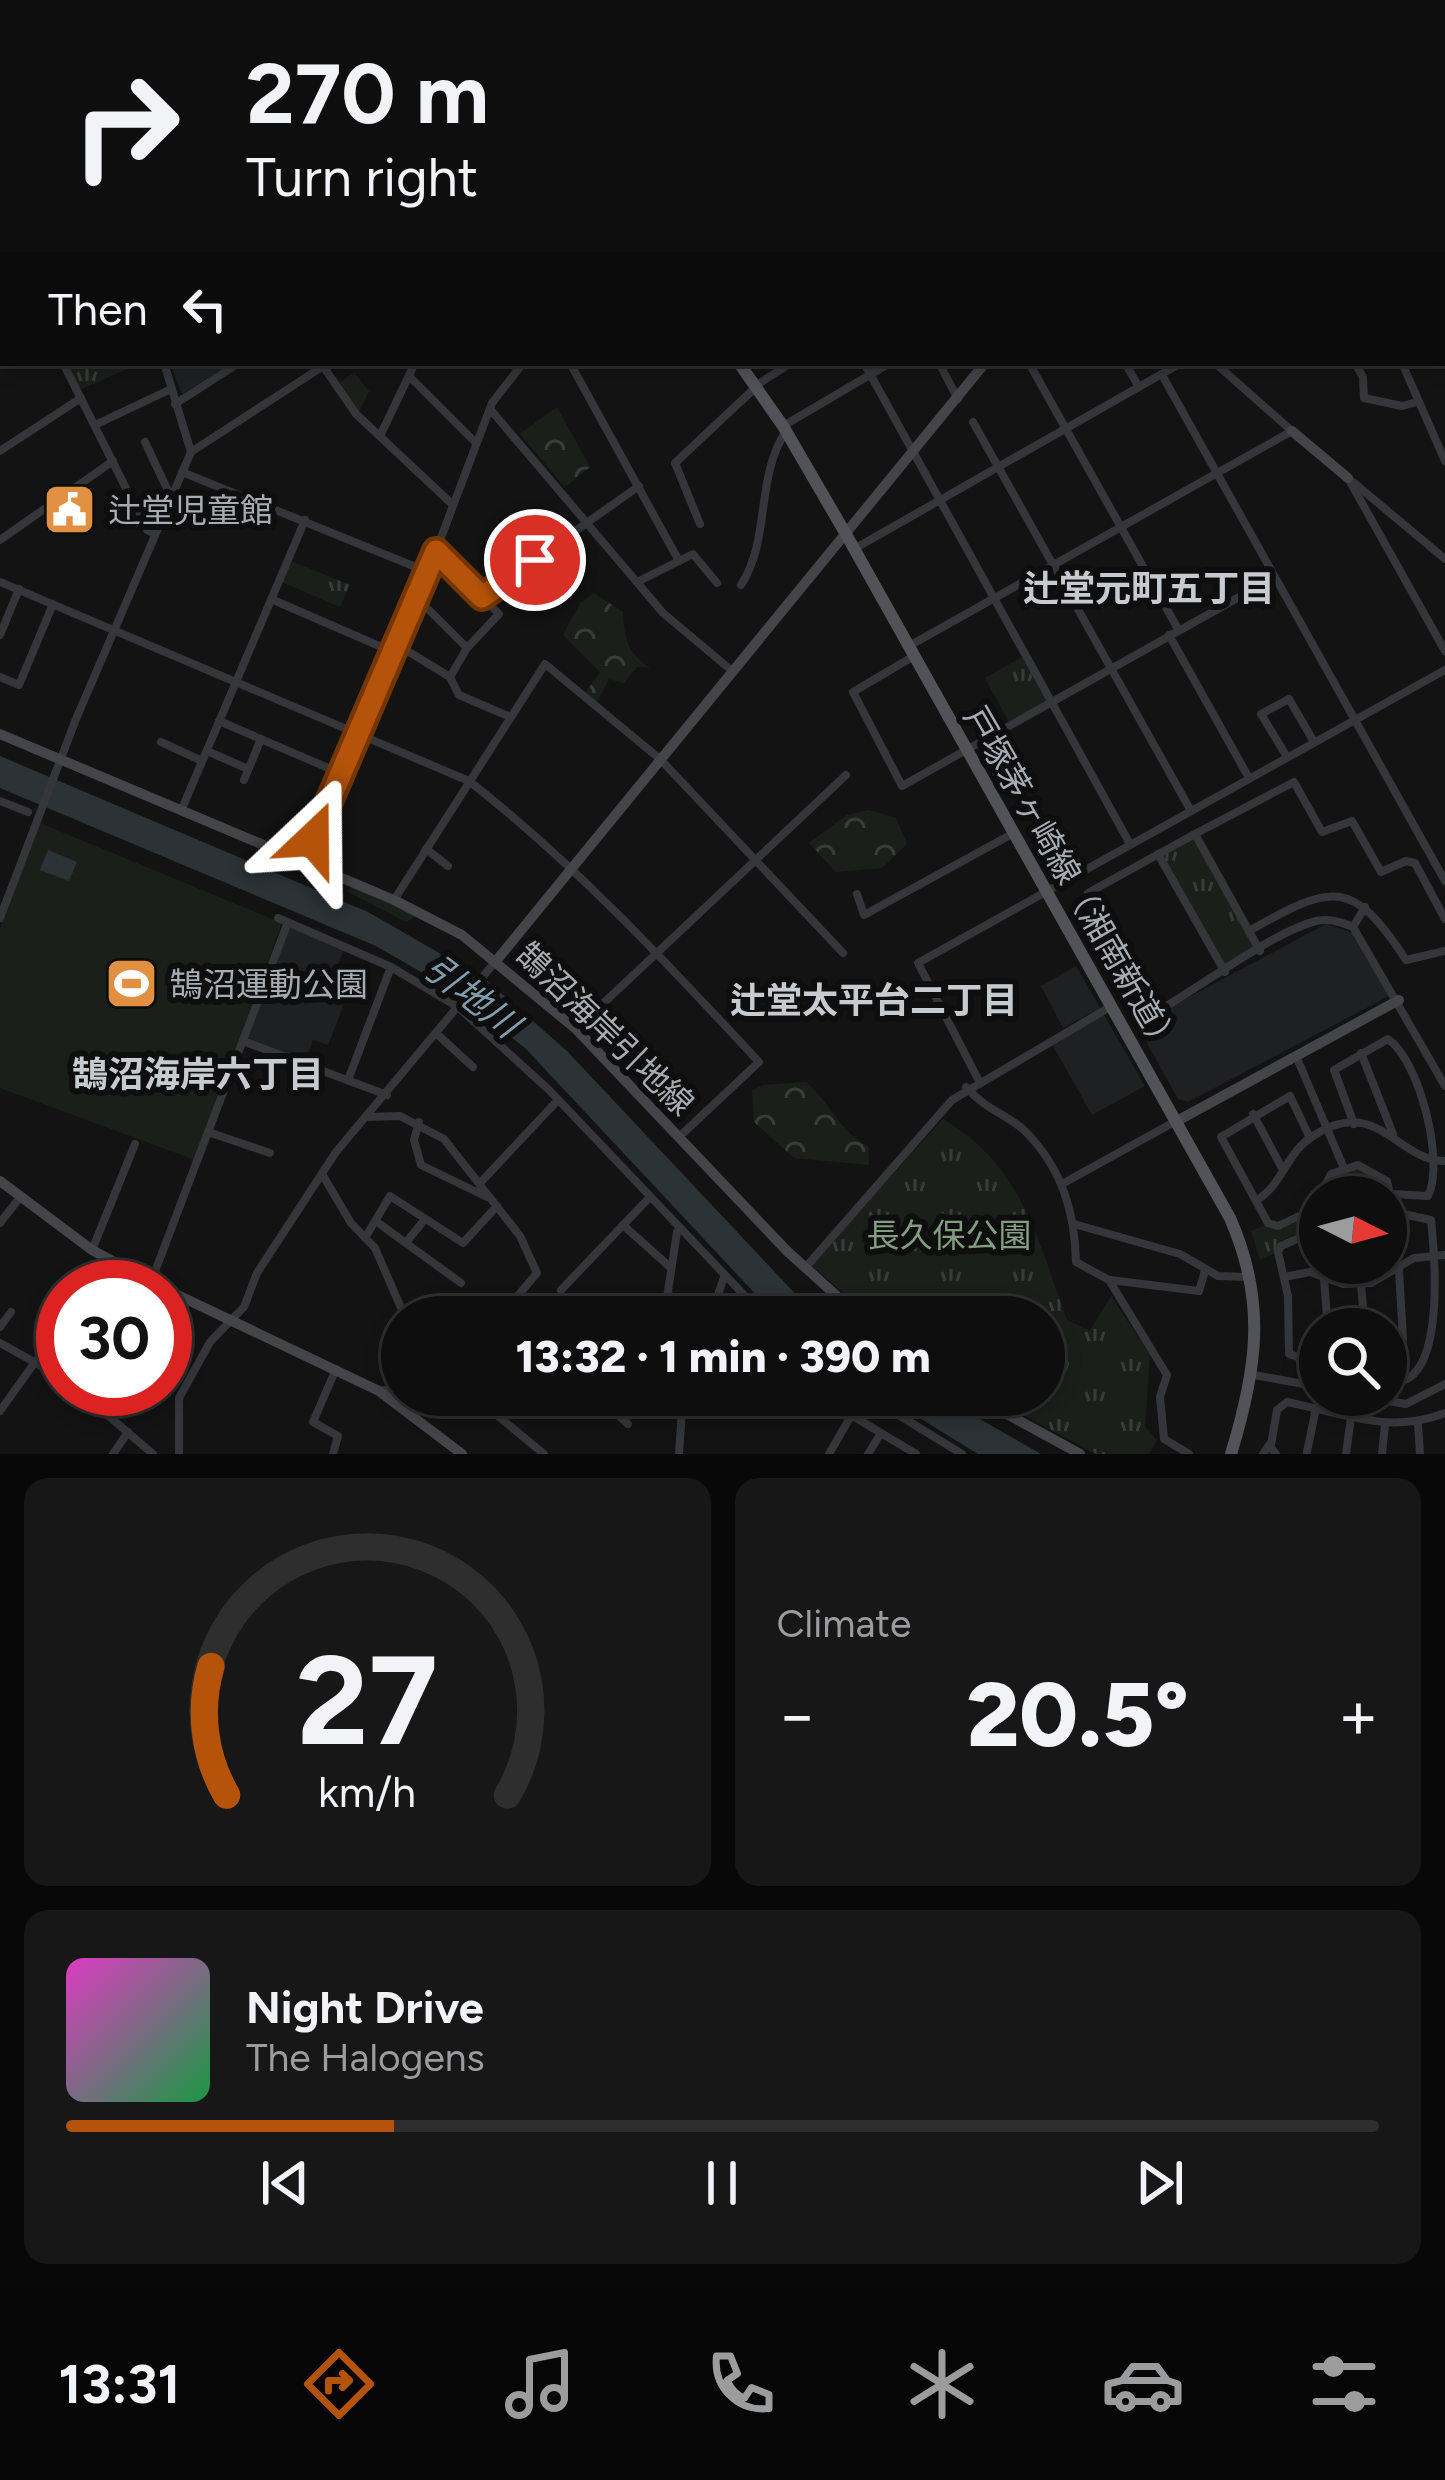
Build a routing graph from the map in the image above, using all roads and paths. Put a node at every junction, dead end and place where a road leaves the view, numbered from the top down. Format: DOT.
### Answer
graph roads {
  1 [pos="65,366"];
  2 [pos="165,366"];
  3 [pos="234,366"];
  4 [pos="321,366"];
  5 [pos="325,366"];
  6 [pos="414,366"];
  7 [pos="521,366"];
  8 [pos="572,366"];
  9 [pos="741,366"];
  10 [pos="787,366"];
  11 [pos="866,366"];
  12 [pos="885,366"];
  13 [pos="941,366"];
  14 [pos="983,366"];
  15 [pos="1031,366"];
  16 [pos="1127,366"];
  17 [pos="1176,366"];
  18 [pos="1218,366"];
  19 [pos="1357,366"];
  20 [pos="1403,366"];
  21 [pos="870,374"];
  22 [pos="1162,375"];
  23 [pos="409,376"];
  24 [pos="756,387"];
  25 [pos="1139,387"];
  26 [pos="171,389"];
  27 [pos="81,398"];
  28 [pos="958,400"];
  29 [pos="1417,402"];
  30 [pos="175,404"];
  31 [pos="490,409"];
  32 [pos="973,422"];
  33 [pos="95,425"];
  34 [pos="784,428"];
  35 [pos="1065,428"];
  36 [pos="1292,431"];
  37 [pos="380,436"];
  38 [pos="145,442"];
  39 [pos="476,443"];
  40 [pos="0,451"];
  41 [pos="191,452"];
  42 [pos="916,453"];
  43 [pos="113,460"];
  44 [pos="1445,460"];
  45 [pos="998,467"];
  46 [pos="182,472"];
  47 [pos="1216,472"];
  48 [pos="1348,478"];
  49 [pos="639,486"];
  50 [pos="171,496"];
  51 [pos="938,501"];
  52 [pos="453,505"];
  53 [pos="305,520"];
  54 [pos="586,523"];
  55 [pos="700,524"];
  56 [pos="1120,526"];
  57 [pos="155,534"];
  58 [pos="0,540"];
  59 [pos="850,543"];
  60 [pos="436,551"];
  61 [pos="1445,559"];
  62 [pos="679,561"];
  63 [pos="1052,564"];
  64 [pos="428,572"];
  65 [pos="1275,577"];
  66 [pos="0,581"];
  67 [pos="639,581"];
  68 [pos="717,583"];
  69 [pos="741,585"];
  70 [pos="19,589"];
  71 [pos="482,597"];
  72 [pos="417,598"];
  73 [pos="992,598"];
  74 [pos="271,599"];
  75 [pos="53,604"];
  76 [pos="114,629"];
  77 [pos="1173,632"];
  78 [pos="0,635"];
  79 [pos="394,648"];
  80 [pos="467,648"];
  81 [pos="911,651"];
  82 [pos="1445,651"];
  83 [pos="1108,669"];
  84 [pos="731,670"];
  85 [pos="1445,670"];
  86 [pos="0,676"];
  87 [pos="450,677"];
  88 [pos="236,682"];
  89 [pos="1051,703"];
  90 [pos="508,716"];
  91 [pos="1355,720"];
  92 [pos="219,721"];
  93 [pos="0,734"];
  94 [pos="358,734"];
  95 [pos="261,739"];
  96 [pos="160,742"];
  97 [pos="1314,742"];
  98 [pos="965,750"];
  99 [pos="205,756"];
  100 [pos="1287,757"];
  101 [pos="660,759"];
  102 [pos="58,763"];
  103 [pos="248,770"];
  104 [pos="1264,770"];
  105 [pos="340,773"];
  106 [pos="846,775"];
  107 [pos="1249,778"];
  108 [pos="244,780"];
  109 [pos="469,781"];
  110 [pos="1275,789"];
  111 [pos="0,800"];
  112 [pos="181,811"];
  113 [pos="1191,811"];
  114 [pos="28,812"];
  115 [pos="1012,834"];
  116 [pos="1195,834"];
  117 [pos="1130,844"];
  118 [pos="427,849"];
  119 [pos="1158,854"];
  120 [pos="755,859"];
  121 [pos="302,862"];
  122 [pos="572,865"];
  123 [pos="448,866"];
  124 [pos="1445,881"];
  125 [pos="857,894"];
  126 [pos="1047,894"];
  127 [pos="394,900"];
  128 [pos="1366,907"];
  129 [pos="0,918"];
  130 [pos="278,918"];
  131 [pos="1445,919"];
  132 [pos="288,922"];
  133 [pos="1353,927"];
  134 [pos="1249,931"];
  135 [pos="656,951"];
  136 [pos="1260,951"];
  137 [pos="1445,951"];
  138 [pos="843,953"];
  139 [pos="496,961"];
  140 [pos="391,967"];
  141 [pos="1225,972"];
  142 [pos="1399,1000"];
  143 [pos="458,1007"];
  144 [pos="1110,1007"];
  145 [pos="576,1029"];
  146 [pos="437,1034"];
  147 [pos="243,1041"];
  148 [pos="1361,1053"];
  149 [pos="1295,1055"];
  150 [pos="472,1067"];
  151 [pos="1442,1068"];
  152 [pos="348,1081"];
  153 [pos="979,1081"];
  154 [pos="1445,1086"];
  155 [pos="966,1088"];
  156 [pos="387,1095"];
  157 [pos="558,1100"];
  158 [pos="1253,1114"];
  159 [pos="364,1118"];
  160 [pos="1177,1121"];
  161 [pos="419,1122"];
  162 [pos="1354,1124"];
  163 [pos="1330,1128"];
  164 [pos="208,1132"];
  165 [pos="1394,1134"];
  166 [pos="680,1138"];
  167 [pos="1310,1138"];
  168 [pos="134,1144"];
  169 [pos="270,1153"];
  170 [pos="1433,1161"];
  171 [pos="1445,1161"];
  172 [pos="1342,1166"];
  173 [pos="1282,1168"];
  174 [pos="322,1174"];
  175 [pos="1377,1176"];
  176 [pos="0,1181"];
  177 [pos="481,1181"];
  178 [pos="1062,1184"];
  179 [pos="1407,1193"];
  180 [pos="21,1196"];
  181 [pos="489,1198"];
  182 [pos="648,1199"];
  183 [pos="1257,1200"];
  184 [pos="497,1206"];
  185 [pos="1407,1213"];
  186 [pos="425,1219"];
  187 [pos="377,1222"];
  188 [pos="0,1223"];
  189 [pos="1074,1224"];
  190 [pos="623,1225"];
  191 [pos="677,1230"];
  192 [pos="365,1238"];
  193 [pos="1299,1238"];
  194 [pos="408,1240"];
  195 [pos="92,1250"];
  196 [pos="1440,1256"];
  197 [pos="109,1260"];
  198 [pos="167,1260"];
  199 [pos="1407,1264"];
  200 [pos="672,1268"];
  201 [pos="805,1268"];
  202 [pos="1205,1270"];
  203 [pos="1299,1274"];
  204 [pos="724,1277"];
  205 [pos="1252,1277"];
  206 [pos="1285,1277"];
  207 [pos="1109,1280"];
  208 [pos="461,1283"];
  209 [pos="1362,1284"];
  210 [pos="561,1290"];
  211 [pos="668,1295"];
  212 [pos="395,1296"];
  213 [pos="518,1296"];
  214 [pos="743,1296"];
  215 [pos="836,1296"];
  216 [pos="192,1301"];
  217 [pos="1364,1308"];
  218 [pos="11,1312"];
  219 [pos="231,1319"];
  220 [pos="0,1327"];
  221 [pos="0,1343"];
  222 [pos="1442,1345"];
  223 [pos="1299,1358"];
  224 [pos="36,1359"];
  225 [pos="336,1369"];
  226 [pos="1254,1375"];
  227 [pos="1407,1379"];
  228 [pos="1299,1383"];
  229 [pos="1445,1384"];
  230 [pos="380,1391"];
  231 [pos="1436,1391"];
  232 [pos="1407,1404"];
  233 [pos="1299,1406"];
  234 [pos="1445,1409"];
  235 [pos="0,1411"];
  236 [pos="109,1416"];
  237 [pos="498,1416"];
  238 [pos="619,1416"];
  239 [pos="682,1416"];
  240 [pos="850,1416"];
  241 [pos="853,1416"];
  242 [pos="900,1416"];
  243 [pos="1010,1416"];
  244 [pos="1314,1416"];
  245 [pos="1344,1416"];
  246 [pos="1348,1417"];
  247 [pos="628,1424"];
  248 [pos="1418,1424"];
  249 [pos="1385,1425"];
  250 [pos="128,1432"];
  251 [pos="880,1433"];
  252 [pos="1273,1450"];
  253 [pos="910,1453"];
  254 [pos="1306,1453"];
  255 [pos="113,1454"];
  256 [pos="153,1454"];
  257 [pos="179,1454"];
  258 [pos="333,1454"];
  259 [pos="461,1454"];
  260 [pos="544,1454"];
  261 [pos="680,1454"];
  262 [pos="829,1454"];
  263 [pos="868,1454"];
  264 [pos="962,1454"];
  265 [pos="1080,1454"];
  266 [pos="1189,1454"];
  267 [pos="1232,1454"];
  268 [pos="1263,1454"];
  269 [pos="1346,1454"];
  270 [pos="1382,1454"];
  271 [pos="1420,1454"];
  1 -- 27 [label="street"];
  2 -- 26 [label="street"];
  3 -- 30 [label="street"];
  4 -- 41 [label="street"];
  5 -- 37 [label="street"];
  6 -- 23 [label="street"];
  7 -- 31 [label="street"];
  8 -- 49 [label="street"];
  9 -- 24 [label="main road, 戸塚茅ヶ崎線（湘南新道）"];
  10 -- 24 [label="street"];
  11 -- 21 [label="street"];
  12 -- 21 [label="street"];
  13 -- 28 [label="street"];
  14 -- 28 [label="street"];
  15 -- 35 [label="street"];
  16 -- 25 [label="street"];
  17 -- 22 [label="street"];
  18 -- 36 [label="street"];
  19 -- 29 [label="street"];
  20 -- 29 [label="street"];
  21 -- 34 [label="street"];
  21 -- 42 [label="street"];
  22 -- 25 [label="street"];
  22 -- 47 [label="street"];
  23 -- 37 [label="street"];
  23 -- 39 [label="street"];
  24 -- 34 [label="main road, 戸塚茅ヶ崎線（湘南新道）"];
  24 -- 55 [label="street"];
  25 -- 35 [label="street"];
  26 -- 30 [label="street"];
  26 -- 33 [label="street"];
  27 -- 33 [label="street"];
  27 -- 40 [label="street"];
  28 -- 42 [label="street"];
  29 -- 44 [label="street"];
  30 -- 41 [label="street"];
  31 -- 39 [label="street"];
  31 -- 54 [label="street"];
  32 -- 45 [label="street"];
  33 -- 43 [label="street"];
  34 -- 59 [label="main road, 戸塚茅ヶ崎線（湘南新道）"];
  34 -- 69 [label="street"];
  35 -- 45 [label="street"];
  35 -- 56 [label="street"];
  36 -- 47 [label="street"];
  36 -- 48 [label="street"];
  37 -- 52 [label="street"];
  38 -- 50 [label="street"];
  39 -- 52 [label="street"];
  41 -- 46 [label="street"];
  42 -- 51 [label="street"];
  42 -- 59 [label="street"];
  43 -- 57 [label="street"];
  43 -- 58 [label="street"];
  45 -- 51 [label="street"];
  45 -- 63 [label="street"];
  46 -- 50 [label="street"];
  46 -- 53 [label="street"];
  47 -- 56 [label="street"];
  47 -- 65 [label="street"];
  48 -- 61 [label="street"];
  48 -- 82 [label="street"];
  49 -- 54 [label="street"];
  49 -- 62 [label="street"];
  50 -- 57 [label="street"];
  51 -- 59 [label="street"];
  51 -- 73 [label="street"];
  52 -- 60 [label="street"];
  53 -- 64 [label="street"];
  53 -- 74 [label="street"];
  54 -- 67 [label="street"];
  54 -- 71 [label="street"];
  56 -- 63 [label="street"];
  56 -- 77 [label="street"];
  57 -- 76 [label="street"];
  59 -- 81 [label="main road, 戸塚茅ヶ崎線（湘南新道）"];
  59 -- 84 [label="street"];
  60 -- 64 [label="street"];
  60 -- 71 [label="street"];
  62 -- 67 [label="street"];
  62 -- 68 [label="street"];
  63 -- 73 [label="street"];
  63 -- 83 [label="street"];
  64 -- 72 [label="street"];
  65 -- 77 [label="street"];
  65 -- 91 [label="street"];
  66 -- 70 [label="street"];
  67 -- 84 [label="street"];
  70 -- 75 [label="street"];
  70 -- 78 [label="street"];
  71 -- 80 [label="street"];
  72 -- 79 [label="street"];
  72 -- 80 [label="street"];
  73 -- 81 [label="street"];
  73 -- 89 [label="street"];
  74 -- 79 [label="street"];
  74 -- 88 [label="street"];
  75 -- 76 [label="street"];
  75 -- 86 [label="street"];
  76 -- 88 [label="street"];
  76 -- 102 [label="street"];
  77 -- 83 [label="street"];
  77 -- 107 [label="street"];
  79 -- 87 [label="street"];
  79 -- 94 [label="street"];
  80 -- 87 [label="street"];
  81 -- 98 [label="main road, 戸塚茅ヶ崎線（湘南新道）"];
  81 -- 98 [label="street"];
  83 -- 89 [label="street"];
  83 -- 113 [label="street"];
  84 -- 101 [label="street"];
  85 -- 91 [label="street"];
  87 -- 90 [label="street"];
  88 -- 92 [label="street"];
  88 -- 94 [label="street"];
  89 -- 98 [label="street"];
  89 -- 117 [label="street"];
  90 -- 101 [label="street"];
  90 -- 109 [label="street"];
  91 -- 97 [label="street"];
  91 -- 124 [label="street"];
  92 -- 95 [label="street"];
  92 -- 99 [label="street"];
  93 -- 102 [label="street, 鵠沼海岸引地線"];
  94 -- 105 [label="street"];
  94 -- 109 [label="street"];
  95 -- 103 [label="street"];
  95 -- 105 [label="street"];
  96 -- 99 [label="street"];
  97 -- 100 [label="street"];
  97 -- 100 [label="street"];
  98 -- 115 [label="main road, 戸塚茅ヶ崎線（湘南新道）"];
  99 -- 103 [label="street"];
  99 -- 112 [label="street"];
  100 -- 104 [label="street"];
  101 -- 120 [label="street"];
  101 -- 122 [label="street"];
  102 -- 112 [label="street, 鵠沼海岸引地線"];
  102 -- 129 [label="street"];
  103 -- 108 [label="street"];
  104 -- 107 [label="street"];
  104 -- 110 [label="street"];
  105 -- 121 [label="street"];
  106 -- 120 [label="street"];
  107 -- 113 [label="street"];
  109 -- 118 [label="street"];
  109 -- 122 [label="street"];
  110 -- 116 [label="street"];
  110 -- 131 [label="street"];
  111 -- 114 [label="street"];
  112 -- 121 [label="street, 鵠沼海岸引地線"];
  113 -- 117 [label="street"];
  115 -- 125 [label="street"];
  115 -- 126 [label="main road, 戸塚茅ヶ崎線（湘南新道）"];
  116 -- 119 [label="street"];
  116 -- 134 [label="street"];
  117 -- 126 [label="street"];
  118 -- 123 [label="street"];
  118 -- 127 [label="street"];
  119 -- 141 [label="street"];
  119 -- 141 [label="street"];
  120 -- 135 [label="street"];
  120 -- 138 [label="street"];
  121 -- 127 [label="street, 鵠沼海岸引地線"];
  122 -- 135 [label="street"];
  122 -- 139 [label="street"];
  126 -- 144 [label="main road, 戸塚茅ヶ崎線（湘南新道）"];
  126 -- 153 [label="street"];
  127 -- 139 [label="street, 鵠沼海岸引地線"];
  128 -- 133 [label="street"];
  128 -- 134 [label="street"];
  128 -- 137 [label="street"];
  130 -- 132 [label="street"];
  132 -- 140 [label="street"];
  132 -- 147 [label="street"];
  133 -- 136 [label="street"];
  133 -- 142 [label="street"];
  134 -- 136 [label="street"];
  135 -- 145 [label="street"];
  135 -- 166 [label="street"];
  136 -- 141 [label="street"];
  139 -- 143 [label="street"];
  139 -- 145 [label="street, 鵠沼海岸引地線"];
  140 -- 143 [label="street"];
  140 -- 152 [label="street"];
  142 -- 149 [label="street"];
  142 -- 151 [label="street"];
  143 -- 146 [label="street"];
  143 -- 157 [label="street"];
  144 -- 153 [label="street"];
  144 -- 160 [label="main road, 戸塚茅ヶ崎線（湘南新道）"];
  145 -- 166 [label="street, 鵠沼海岸引地線"];
  146 -- 150 [label="street"];
  146 -- 156 [label="street"];
  147 -- 152 [label="street"];
  147 -- 164 [label="street"];
  148 -- 162 [label="street"];
  148 -- 165 [label="street"];
  148 -- 170 [label="street"];
  149 -- 160 [label="street"];
  149 -- 163 [label="street"];
  151 -- 154 [label="street"];
  152 -- 156 [label="street"];
  153 -- 155 [label="street"];
  155 -- 178 [label="street"];
  155 -- 201 [label="street"];
  156 -- 159 [label="street"];
  157 -- 177 [label="street"];
  157 -- 182 [label="street"];
  158 -- 167 [label="street"];
  158 -- 173 [label="street"];
  158 -- 183 [label="street"];
  159 -- 161 [label="street"];
  159 -- 174 [label="street"];
  160 -- 178 [label="street"];
  160 -- 205 [label="main road, 戸塚茅ヶ崎線（湘南新道）"];
  161 -- 177 [label="street"];
  161 -- 181 [label="street"];
  162 -- 163 [label="street"];
  162 -- 165 [label="street"];
  163 -- 167 [label="street"];
  163 -- 172 [label="street"];
  164 -- 169 [label="street"];
  164 -- 198 [label="street"];
  165 -- 170 [label="street"];
  166 -- 201 [label="street, 鵠沼海岸引地線"];
  167 -- 173 [label="street"];
  168 -- 195 [label="street"];
  170 -- 171 [label="street"];
  170 -- 179 [label="street"];
  172 -- 175 [label="street"];
  172 -- 183 [label="street"];
  173 -- 183 [label="street"];
  174 -- 192 [label="street"];
  174 -- 219 [label="street"];
  176 -- 180 [label="street"];
  177 -- 181 [label="street"];
  178 -- 189 [label="street"];
  180 -- 188 [label="street"];
  180 -- 195 [label="street"];
  181 -- 184 [label="street"];
  182 -- 190 [label="street"];
  182 -- 191 [label="street"];
  184 -- 186 [label="street"];
  184 -- 213 [label="street"];
  185 -- 196 [label="street"];
  186 -- 187 [label="street"];
  186 -- 194 [label="street"];
  187 -- 192 [label="street"];
  187 -- 194 [label="street"];
  189 -- 202 [label="street"];
  189 -- 207 [label="street"];
  190 -- 200 [label="street"];
  190 -- 210 [label="street"];
  191 -- 200 [label="street"];
  191 -- 204 [label="street"];
  192 -- 212 [label="street"];
  193 -- 206 [label="street"];
  194 -- 208 [label="street"];
  195 -- 197 [label="street"];
  196 -- 199 [label="street"];
  196 -- 222 [label="street"];
  200 -- 211 [label="street"];
  201 -- 215 [label="street, 鵠沼海岸引地線"];
  202 -- 205 [label="street"];
  202 -- 207 [label="street"];
  203 -- 206 [label="street"];
  204 -- 211 [label="street"];
  204 -- 214 [label="street"];
  205 -- 226 [label="main road, 戸塚茅ヶ崎線（湘南新道）"];
  206 -- 223 [label="street"];
  207 -- 266 [label="street"];
  209 -- 217 [label="street"];
  216 -- 219 [label="street"];
  218 -- 220 [label="street"];
  219 -- 225 [label="street"];
  219 -- 257 [label="street"];
  221 -- 224 [label="street"];
  222 -- 227 [label="street"];
  224 -- 235 [label="street"];
  225 -- 230 [label="street"];
  225 -- 258 [label="street"];
  226 -- 228 [label="street"];
  226 -- 267 [label="main road, 戸塚茅ヶ崎線（湘南新道）"];
  229 -- 231 [label="street"];
  230 -- 259 [label="street"];
  231 -- 232 [label="street"];
  231 -- 234 [label="street"];
  233 -- 252 [label="street"];
  234 -- 248 [label="street"];
  236 -- 250 [label="street"];
  237 -- 260 [label="street"];
  238 -- 247 [label="street"];
  239 -- 261 [label="street"];
  240 -- 262 [label="street"];
  241 -- 251 [label="street"];
  242 -- 264 [label="street"];
  243 -- 265 [label="street"];
  244 -- 254 [label="street"];
  245 -- 246 [label="street"];
  246 -- 249 [label="street"];
  246 -- 269 [label="street"];
  248 -- 249 [label="street"];
  248 -- 271 [label="street"];
  249 -- 270 [label="street"];
  250 -- 255 [label="street"];
  250 -- 256 [label="street"];
  251 -- 253 [label="street"];
  251 -- 263 [label="street"];
  252 -- 268 [label="street"];
}
